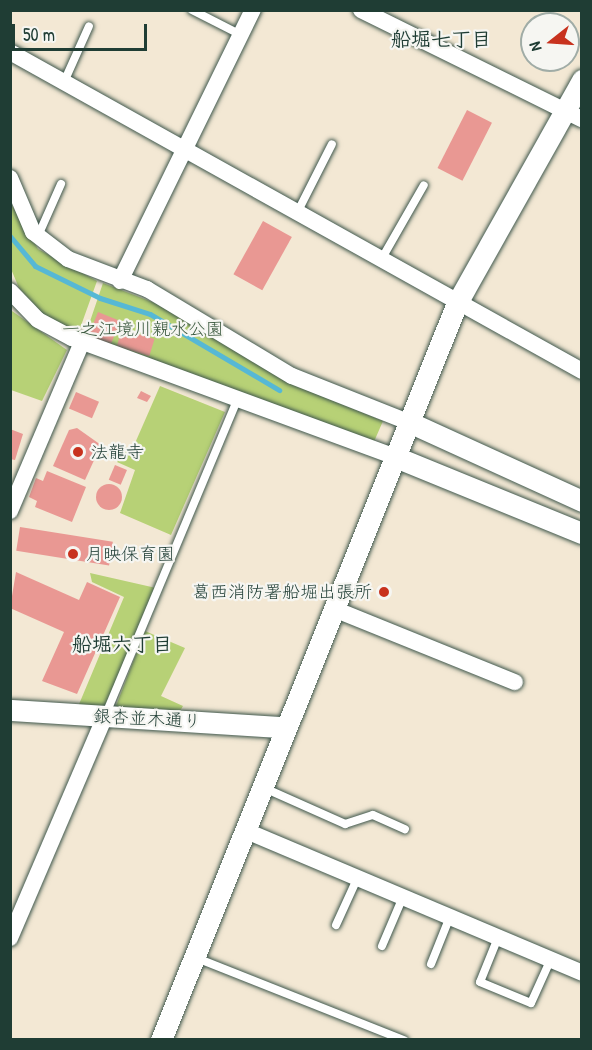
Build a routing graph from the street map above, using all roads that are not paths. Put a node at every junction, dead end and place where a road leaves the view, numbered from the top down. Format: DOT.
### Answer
graph roads {
  1 [pos="192,10"];
  2 [pos="253,10"];
  3 [pos="361,10"];
  4 [pos="89,26"];
  5 [pos="241,35"];
  6 [pos="10,51"];
  7 [pos="582,80"];
  8 [pos="64,82"];
  9 [pos="573,114"];
  10 [pos="332,144"];
  11 [pos="184,150"];
  12 [pos="10,178"];
  13 [pos="62,184"];
  14 [pos="424,185"];
  15 [pos="297,213"];
  16 [pos="38,236"];
  17 [pos="381,260"];
  18 [pos="120,281"];
  19 [pos="10,291"];
  20 [pos="457,303"];
  21 [pos="82,342"];
  22 [pos="582,371"];
  23 [pos="237,401"];
  24 [pos="411,423"];
  25 [pos="398,458"];
  26 [pos="582,501"];
  27 [pos="10,511"];
  28 [pos="582,532"];
  29 [pos="334,609"];
  30 [pos="515,682"];
  31 [pos="10,710"];
  32 [pos="105,716"];
  33 [pos="284,727"];
  34 [pos="261,787"];
  35 [pos="405,829"];
  36 [pos="244,830"];
  37 [pos="357,879"];
  38 [pos="402,899"];
  39 [pos="449,919"];
  40 [pos="336,926"];
  41 [pos="10,938"];
  42 [pos="497,940"];
  43 [pos="382,946"];
  44 [pos="194,957"];
  45 [pos="550,961"];
  46 [pos="431,964"];
  47 [pos="582,973"];
  48 [pos="161,1040"];
  49 [pos="404,1040"];
  1 -- 5 [label="lane"];
  2 -- 5 [label="street"];
  3 -- 9 [label="street"];
  4 -- 8 [label="lane"];
  5 -- 11 [label="street"];
  6 -- 8 [label="street"];
  7 -- 9 [label="street"];
  8 -- 11 [label="street"];
  9 -- 20 [label="street"];
  10 -- 15 [label="lane"];
  11 -- 15 [label="street"];
  11 -- 18 [label="street"];
  12 -- 16 [label="street"];
  13 -- 16 [label="lane"];
  14 -- 17 [label="lane"];
  15 -- 17 [label="street"];
  16 -- 18 [label="street"];
  17 -- 20 [label="street"];
  18 -- 24 [label="street"];
  19 -- 21 [label="street"];
  20 -- 22 [label="street"];
  20 -- 24 [label="street"];
  21 -- 23 [label="street"];
  21 -- 27 [label="street"];
  23 -- 25 [label="street"];
  23 -- 32 [label="lane"];
  24 -- 25 [label="street"];
  24 -- 26 [label="street"];
  25 -- 28 [label="street"];
  25 -- 29 [label="street"];
  29 -- 30 [label="street"];
  29 -- 33 [label="street"];
  31 -- 32 [label="street, 銀杏並木通り"];
  32 -- 33 [label="street, 銀杏並木通り"];
  32 -- 41 [label="street"];
  33 -- 34 [label="street"];
  34 -- 35 [label="lane"];
  34 -- 36 [label="street"];
  36 -- 37 [label="street"];
  36 -- 44 [label="street"];
  37 -- 38 [label="street"];
  37 -- 40 [label="lane"];
  38 -- 39 [label="street"];
  38 -- 43 [label="lane"];
  39 -- 42 [label="street"];
  39 -- 46 [label="lane"];
  42 -- 45 [label="street"];
  42 -- 45 [label="lane"];
  44 -- 48 [label="street"];
  44 -- 49 [label="lane"];
  45 -- 47 [label="street"];
}
